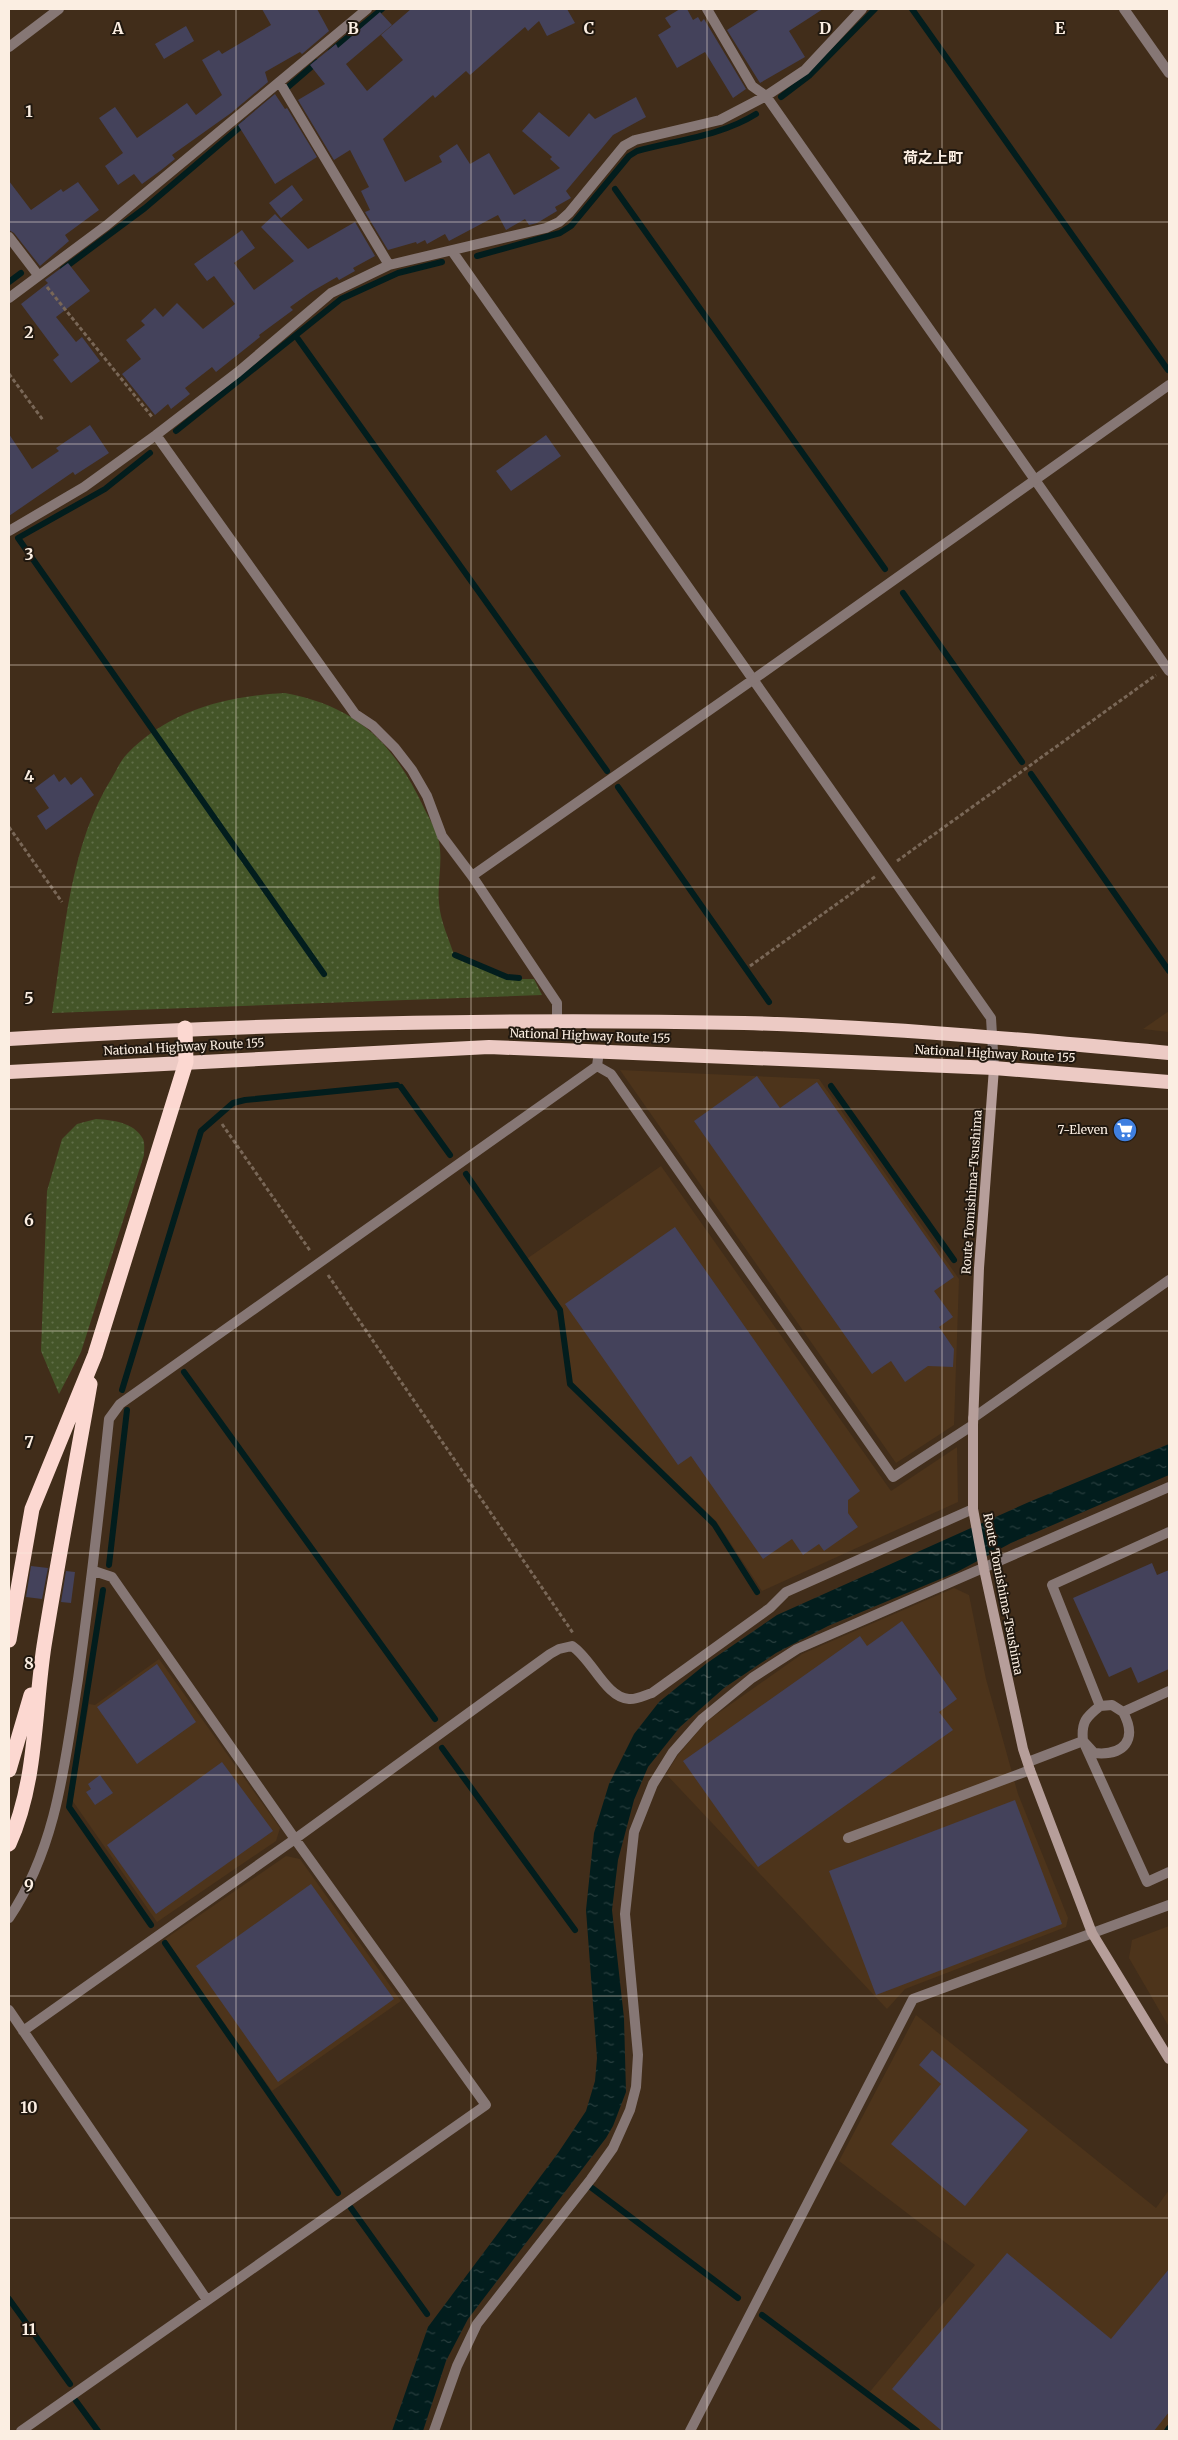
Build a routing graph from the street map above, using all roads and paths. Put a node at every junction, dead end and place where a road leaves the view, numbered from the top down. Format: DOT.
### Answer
graph roads {
  1 [pos="59,9"];
  2 [pos="367,9"];
  3 [pos="707,9"];
  4 [pos="862,9"];
  5 [pos="1124,9"];
  6 [pos="9,47"];
  7 [pos="1169,72"];
  8 [pos="280,83"];
  9 [pos="766,96"];
  10 [pos="9,237"];
  11 [pos="452,251"];
  12 [pos="389,265"];
  13 [pos="38,275"];
  14 [pos="9,298"];
  15 [pos="9,374"];
  16 [pos="1169,385"];
  17 [pos="43,420"];
  18 [pos="160,432"];
  19 [pos="1035,480"];
  20 [pos="9,530"];
  21 [pos="1168,669"];
  22 [pos="754,679"];
  23 [pos="9,827"];
  24 [pos="887,868"];
  25 [pos="472,876"];
  26 [pos="62,902"];
  27 [pos="750,966"];
  28 [pos="557,1021"];
  29 [pos="185,1028"];
  30 [pos="992,1037"];
  31 [pos="9,1040"];
  32 [pos="599,1051"];
  33 [pos="1169,1053"];
  34 [pos="186,1062"];
  35 [pos="597,1066"];
  36 [pos="994,1068"];
  37 [pos="9,1072"];
  38 [pos="1169,1082"];
  39 [pos="222,1124"];
  40 [pos="320,1263"];
  41 [pos="1169,1280"];
  42 [pos="95,1356"];
  43 [pos="973,1421"];
  44 [pos="1169,1487"];
  45 [pos="973,1509"];
  46 [pos="1169,1532"];
  47 [pos="984,1570"];
  48 [pos="94,1571"];
  49 [pos="9,1640"];
  50 [pos="44,1648"];
  51 [pos="584,1654"];
  52 [pos="1169,1691"];
  53 [pos="1100,1706"];
  54 [pos="1123,1712"];
  55 [pos="1083,1741"];
  56 [pos="1029,1766"];
  57 [pos="9,1770"];
  58 [pos="848,1838"];
  59 [pos="295,1839"];
  60 [pos="9,1844"];
  61 [pos="1169,1872"];
  62 [pos="1169,1905"];
  63 [pos="9,1918"];
  64 [pos="1092,1933"];
  65 [pos="9,2010"];
  66 [pos="23,2031"];
  67 [pos="1169,2059"];
  68 [pos="207,2300"];
  69 [pos="21,2431"];
  70 [pos="434,2431"];
  71 [pos="690,2431"];
  1 -- 6 [label="street"];
  2 -- 8 [label="street"];
  3 -- 9 [label="street"];
  4 -- 9 [label="street"];
  5 -- 7 [label="street"];
  8 -- 12 [label="street"];
  8 -- 13 [label="street"];
  9 -- 11 [label="street"];
  9 -- 19 [label="street"];
  10 -- 13 [label="street"];
  11 -- 12 [label="street"];
  11 -- 22 [label="street"];
  12 -- 18 [label="street"];
  13 -- 14 [label="street"];
  13 -- 18 [label="path"];
  15 -- 17 [label="path"];
  16 -- 19 [label="street"];
  18 -- 20 [label="street"];
  18 -- 25 [label="street"];
  19 -- 21 [label="street"];
  19 -- 22 [label="street"];
  21 -- 24 [label="path"];
  22 -- 24 [label="street"];
  22 -- 25 [label="street"];
  23 -- 26 [label="path"];
  24 -- 27 [label="path"];
  24 -- 30 [label="street"];
  25 -- 28 [label="street"];
  28 -- 29 [label="highway, National Highway Route 155"];
  28 -- 30 [label="highway, National Highway Route 155"];
  29 -- 31 [label="highway, National Highway Route 155"];
  29 -- 34 [label="highway"];
  30 -- 33 [label="highway, National Highway Route 155"];
  30 -- 36 [label="street"];
  32 -- 34 [label="highway, National Highway Route 155"];
  32 -- 35 [label="street"];
  32 -- 36 [label="highway, National Highway Route 155"];
  34 -- 37 [label="highway, National Highway Route 155"];
  34 -- 42 [label="highway"];
  35 -- 40 [label="street"];
  35 -- 43 [label="street"];
  36 -- 38 [label="highway, National Highway Route 155"];
  36 -- 43 [label="main road, Route Tomishima-Tsushima"];
  39 -- 40 [label="path"];
  40 -- 48 [label="street"];
  40 -- 51 [label="path"];
  41 -- 43 [label="street"];
  42 -- 49 [label="highway"];
  42 -- 50 [label="highway"];
  43 -- 45 [label="main road, Route Tomishima-Tsushima"];
  44 -- 47 [label="street"];
  45 -- 47 [label="main road, Route Tomishima-Tsushima"];
  45 -- 51 [label="street"];
  46 -- 53 [label="street"];
  47 -- 56 [label="main road, Route Tomishima-Tsushima"];
  47 -- 70 [label="street"];
  48 -- 59 [label="street"];
  48 -- 63 [label="street"];
  50 -- 57 [label="highway"];
  50 -- 60 [label="highway"];
  51 -- 59 [label="street"];
  52 -- 54 [label="street"];
  53 -- 54 [label="street"];
  53 -- 55 [label="street"];
  54 -- 55 [label="street"];
  55 -- 56 [label="street"];
  55 -- 61 [label="street"];
  56 -- 58 [label="street"];
  56 -- 64 [label="main road, Route Tomishima-Tsushima"];
  59 -- 66 [label="street"];
  59 -- 68 [label="street"];
  62 -- 64 [label="street"];
  64 -- 67 [label="main road, Route Tomishima-Tsushima"];
  64 -- 71 [label="street"];
  65 -- 66 [label="street"];
  66 -- 68 [label="street"];
  68 -- 69 [label="street"];
}
